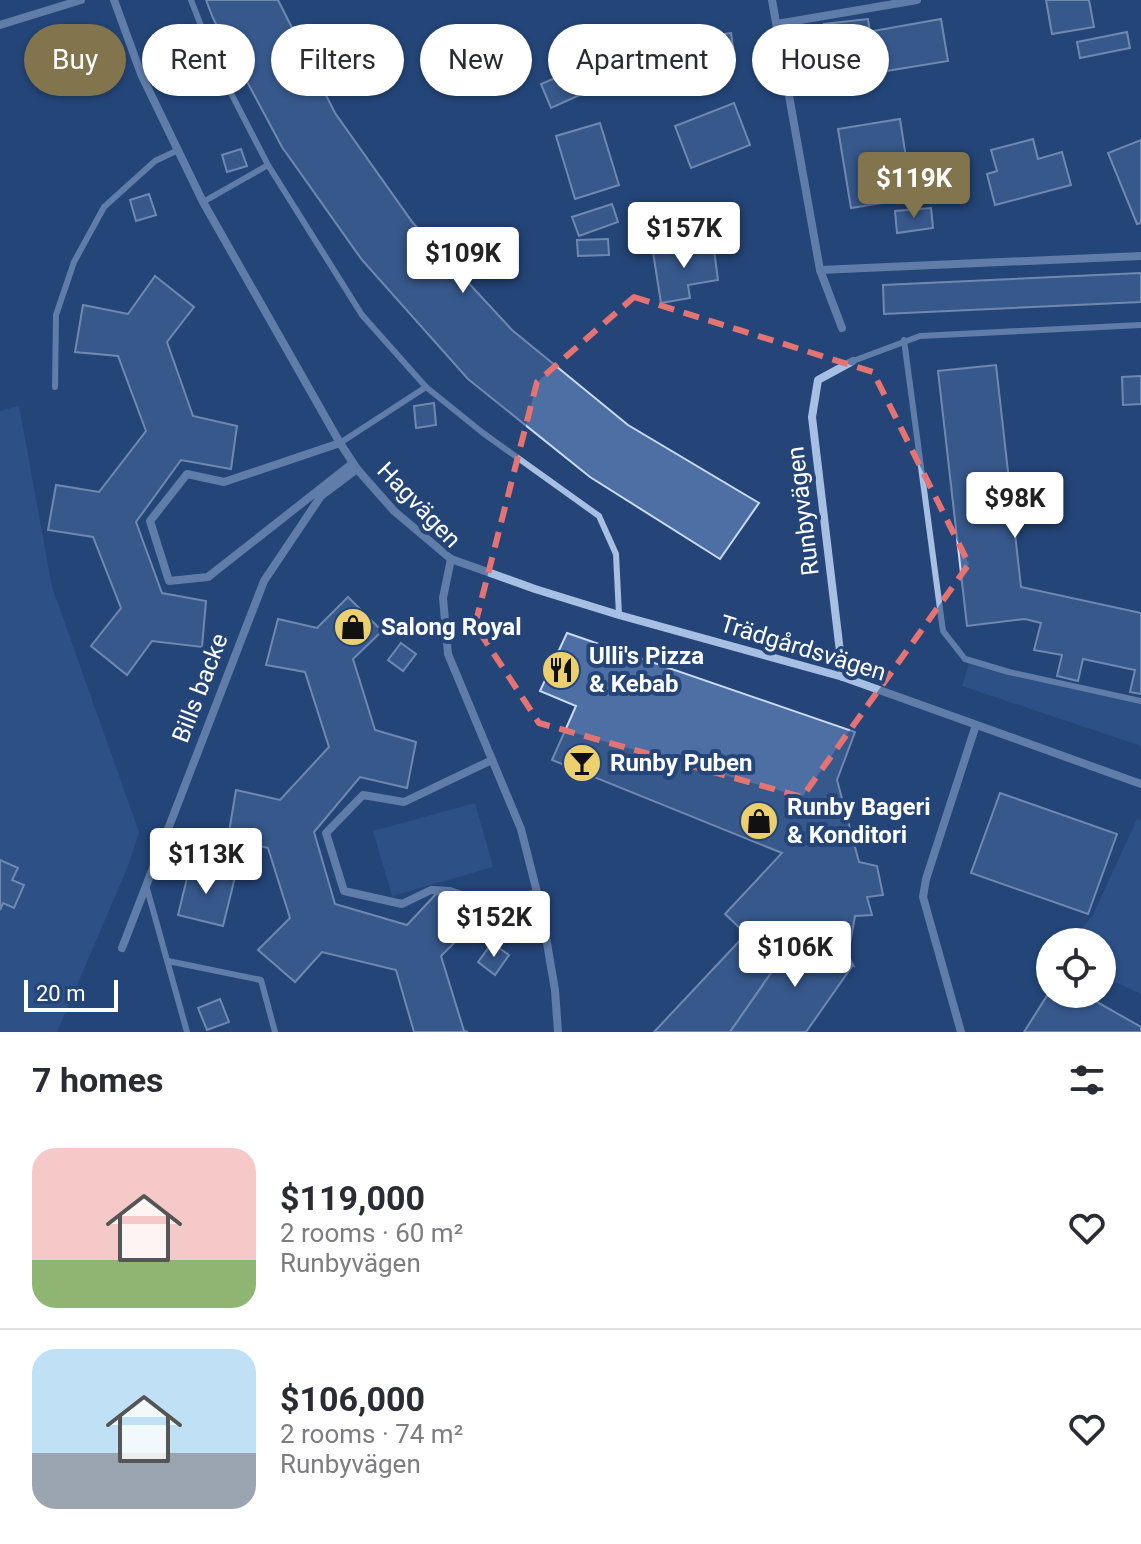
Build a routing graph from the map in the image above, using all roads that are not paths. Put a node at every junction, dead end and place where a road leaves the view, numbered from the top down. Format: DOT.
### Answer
graph roads {
  1 [pos="81,0"];
  2 [pos="114,0"];
  3 [pos="191,0"];
  4 [pos="772,0"];
  5 [pos="917,0"];
  6 [pos="777,24"];
  7 [pos="0,25"];
  8 [pos="790,96"];
  9 [pos="176,151"];
  10 [pos="268,165"];
  11 [pos="203,202"];
  12 [pos="1141,256"];
  13 [pos="820,270"];
  14 [pos="1141,325"];
  15 [pos="842,328"];
  16 [pos="904,340"];
  17 [pos="853,361"];
  18 [pos="55,387"];
  19 [pos="426,387"];
  20 [pos="340,443"];
  21 [pos="355,466"];
  22 [pos="451,559"];
  23 [pos="619,615"];
  24 [pos="843,677"];
  25 [pos="1141,701"];
  26 [pos="976,725"];
  27 [pos="492,760"];
  28 [pos="1141,784"];
  29 [pos="145,883"];
  30 [pos="537,893"];
  31 [pos="122,948"];
  32 [pos="168,961"];
  33 [pos="187,1032"];
  34 [pos="275,1032"];
  35 [pos="558,1032"];
  36 [pos="961,1032"];
  1 -- 7 [label="street"];
  2 -- 9 [label="street, Hagvägen"];
  3 -- 10 [label="lane"];
  4 -- 6 [label="street"];
  5 -- 6 [label="street"];
  8 -- 13 [label="street"];
  9 -- 11 [label="street, Hagvägen"];
  9 -- 18 [label="lane"];
  10 -- 11 [label="lane"];
  10 -- 19 [label="lane"];
  11 -- 20 [label="street, Hagvägen"];
  12 -- 13 [label="street"];
  13 -- 15 [label="street"];
  14 -- 16 [label="lane"];
  16 -- 17 [label="lane"];
  16 -- 25 [label="lane"];
  17 -- 24 [label="street, Runbyvägen"];
  19 -- 20 [label="lane"];
  19 -- 23 [label="lane"];
  20 -- 21 [label="street, Hagvägen"];
  20 -- 21 [label="street"];
  21 -- 22 [label="street, Hagvägen"];
  21 -- 29 [label="street, Bills backe"];
  22 -- 23 [label="street, Trädgårdsvägen"];
  22 -- 27 [label="street, Hagvägen"];
  23 -- 24 [label="street, Trädgårdsvägen"];
  24 -- 26 [label="street, Trädgårdsvägen"];
  26 -- 28 [label="street, Trädgårdsvägen"];
  26 -- 36 [label="street"];
  27 -- 30 [label="street, Hagvägen"];
  27 -- 30 [label="street"];
  29 -- 31 [label="street, Bills backe"];
  29 -- 32 [label="lane"];
  30 -- 35 [label="street, Hagvägen"];
  32 -- 33 [label="lane"];
  32 -- 34 [label="lane"];
}
